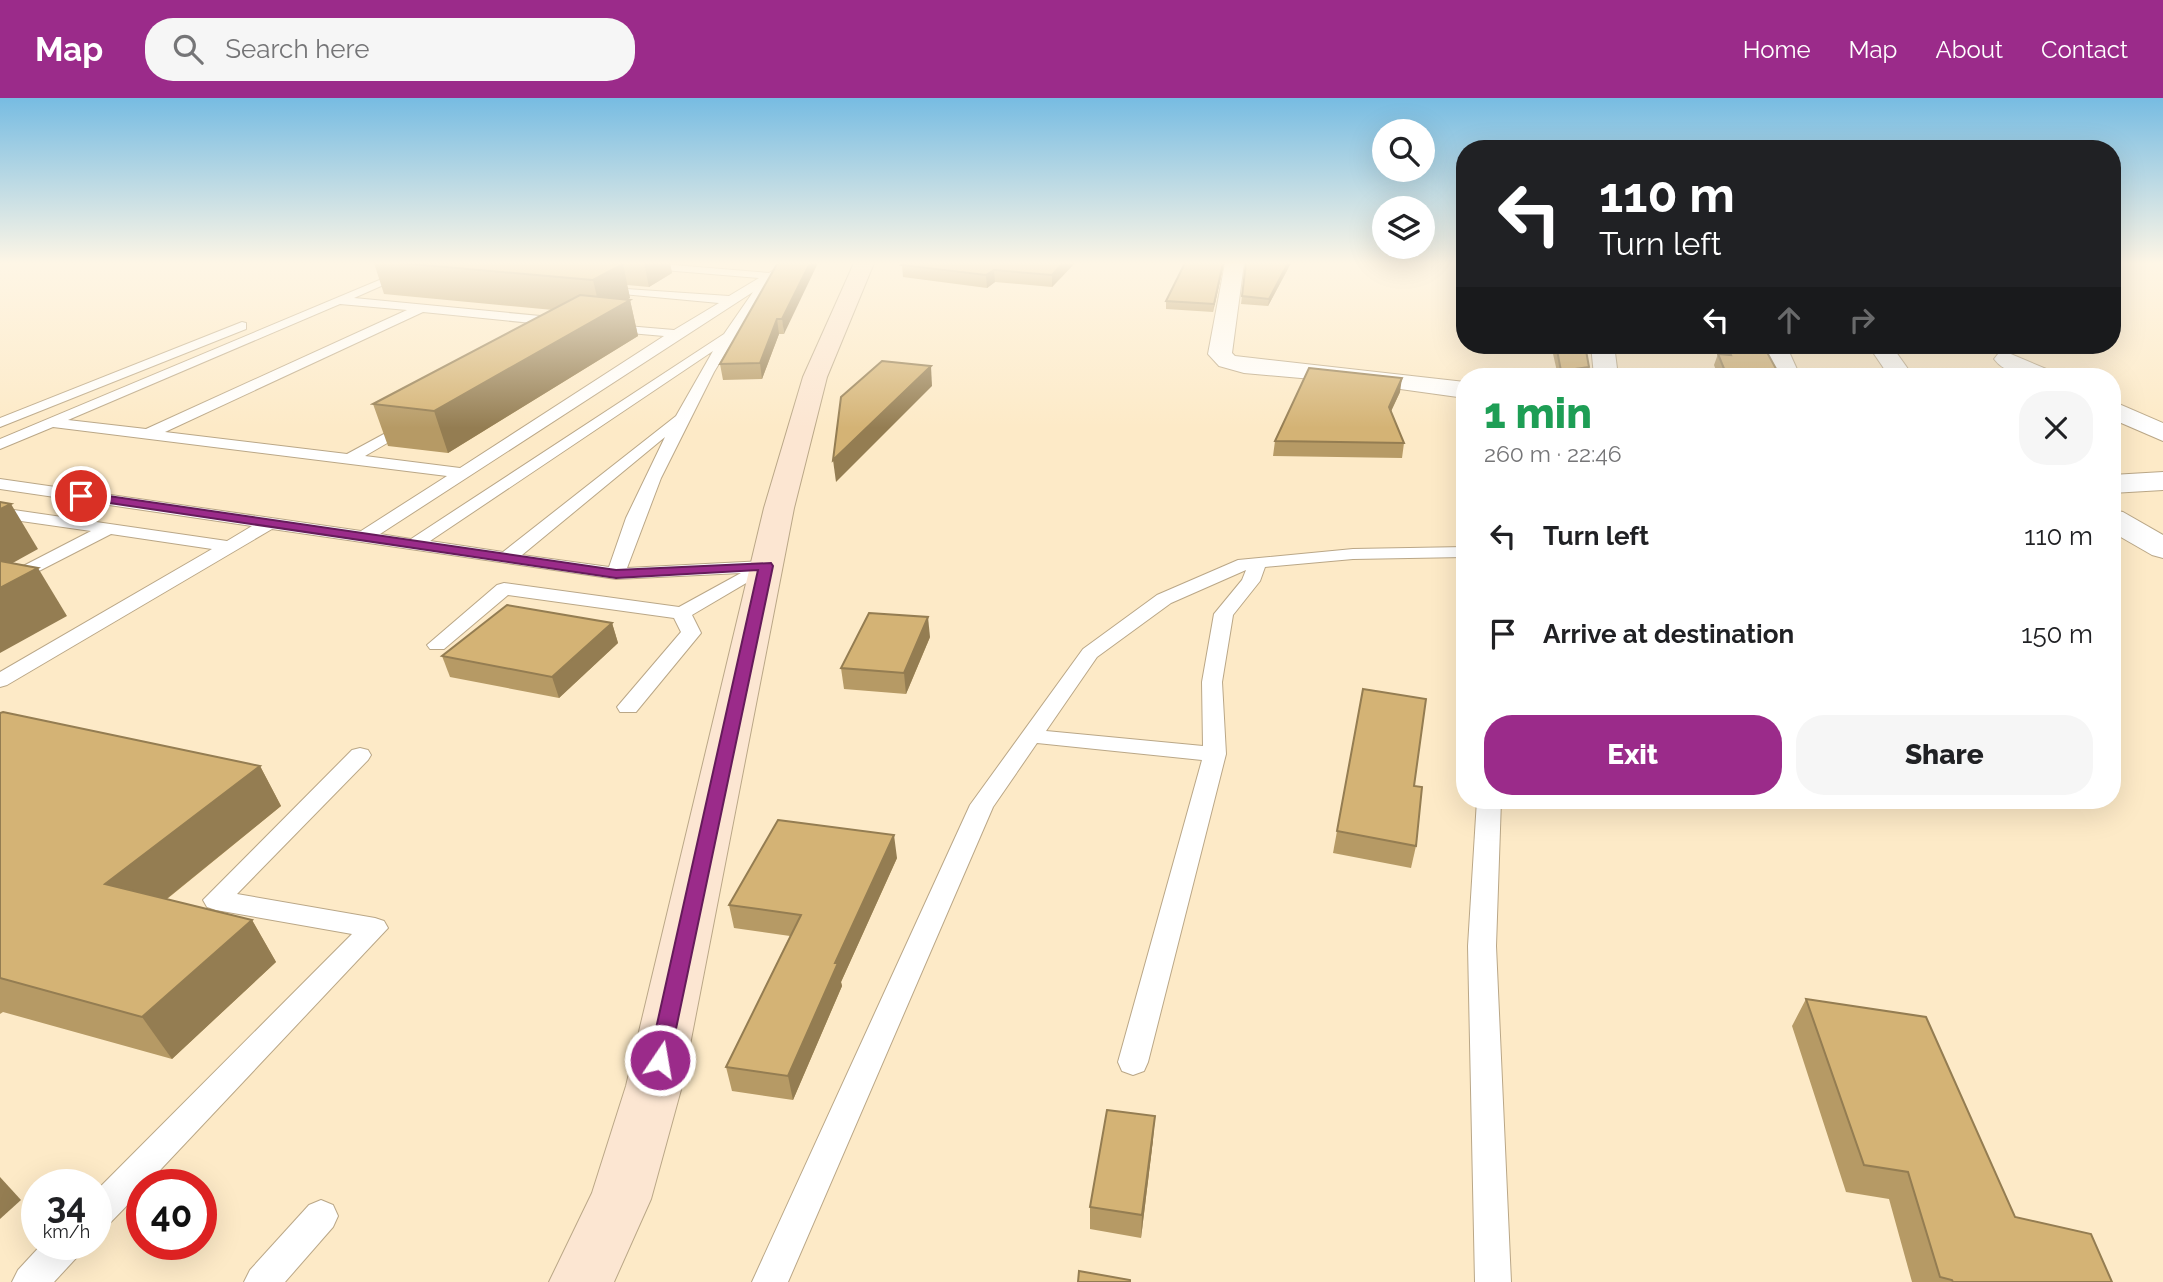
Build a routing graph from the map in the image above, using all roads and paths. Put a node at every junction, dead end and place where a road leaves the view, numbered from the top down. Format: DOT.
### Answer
graph roads {
  1 [pos="271,318"];
  2 [pos="296,318"];
  3 [pos="400,318"];
  4 [pos="487,318"];
  5 [pos="701,318"];
  6 [pos="740,318"];
  7 [pos="840,318"];
  8 [pos="1225,318"];
  9 [pos="597,326"];
  10 [pos="567,331"];
  11 [pos="676,334"];
  12 [pos="726,337"];
  13 [pos="2006,359"];
  14 [pos="2025,368"];
  15 [pos="1456,389"];
  16 [pos="2121,413"];
  17 [pos="682,415"];
  18 [pos="420,419"];
  19 [pos="51,422"];
  20 [pos="0,423"];
  21 [pos="2163,433"];
  22 [pos="148,434"];
  23 [pos="0,444"];
  24 [pos="349,459"];
  25 [pos="462,473"];
  26 [pos="2163,481"];
  27 [pos="2121,483"];
  28 [pos="0,484"];
  29 [pos="162,508"];
  30 [pos="0,513"];
  31 [pos="269,523"];
  32 [pos="2121,525"];
  33 [pos="108,528"];
  34 [pos="366,537"];
  35 [pos="2139,538"];
  36 [pos="415,544"];
  37 [pos="228,546"];
  38 [pos="1456,552"];
  39 [pos="507,558"];
  40 [pos="1258,563"];
  41 [pos="766,566"];
  42 [pos="616,574"];
  43 [pos="0,585"];
  44 [pos="682,613"];
  45 [pos="438,645"];
  46 [pos="0,681"];
  47 [pos="628,707"];
  48 [pos="1031,736"];
  49 [pos="1215,754"];
  50 [pos="360,755"];
  51 [pos="1489,809"];
  52 [pos="1133,1062"];
  53 [pos="112,1198"];
  54 [pos="321,1216"];
  55 [pos="51,1260"];
  56 [pos="30,1282"];
  57 [pos="262,1282"];
  58 [pos="580,1282"];
  59 [pos="771,1282"];
  60 [pos="1493,1282"];
  1 -- 20 [label="lane"];
  2 -- 19 [label="lane"];
  3 -- 22 [label="lane"];
  4 -- 10 [label="lane"];
  5 -- 11 [label="lane"];
  6 -- 12 [label="lane"];
  7 -- 41 [label="street"];
  8 -- 15 [label="street"];
  9 -- 11 [label="lane"];
  11 -- 25 [label="lane"];
  12 -- 17 [label="lane"];
  12 -- 36 [label="lane"];
  13 -- 14 [label="street"];
  16 -- 21 [label="street"];
  17 -- 39 [label="lane"];
  17 -- 42 [label="lane"];
  18 -- 24 [label="lane"];
  19 -- 22 [label="lane"];
  19 -- 23 [label="lane"];
  22 -- 24 [label="lane"];
  24 -- 25 [label="lane"];
  25 -- 34 [label="lane"];
  26 -- 27 [label="street"];
  28 -- 29 [label="lane"];
  29 -- 31 [label="lane"];
  29 -- 33 [label="lane"];
  30 -- 33 [label="lane"];
  31 -- 34 [label="lane"];
  31 -- 37 [label="lane"];
  32 -- 35 [label="street"];
  33 -- 37 [label="lane"];
  33 -- 43 [label="lane"];
  34 -- 36 [label="lane"];
  36 -- 39 [label="lane"];
  37 -- 46 [label="lane"];
  38 -- 40 [label="lane"];
  39 -- 42 [label="lane"];
  40 -- 48 [label="lane"];
  40 -- 49 [label="lane"];
  41 -- 42 [label="lane"];
  41 -- 44 [label="lane"];
  41 -- 58 [label="street"];
  44 -- 45 [label="lane"];
  44 -- 47 [label="lane"];
  48 -- 49 [label="lane"];
  48 -- 59 [label="lane"];
  49 -- 52 [label="lane"];
  50 -- 53 [label="lane"];
  51 -- 60 [label="lane"];
  54 -- 57 [label="lane"];
  55 -- 56 [label="lane"];
}
